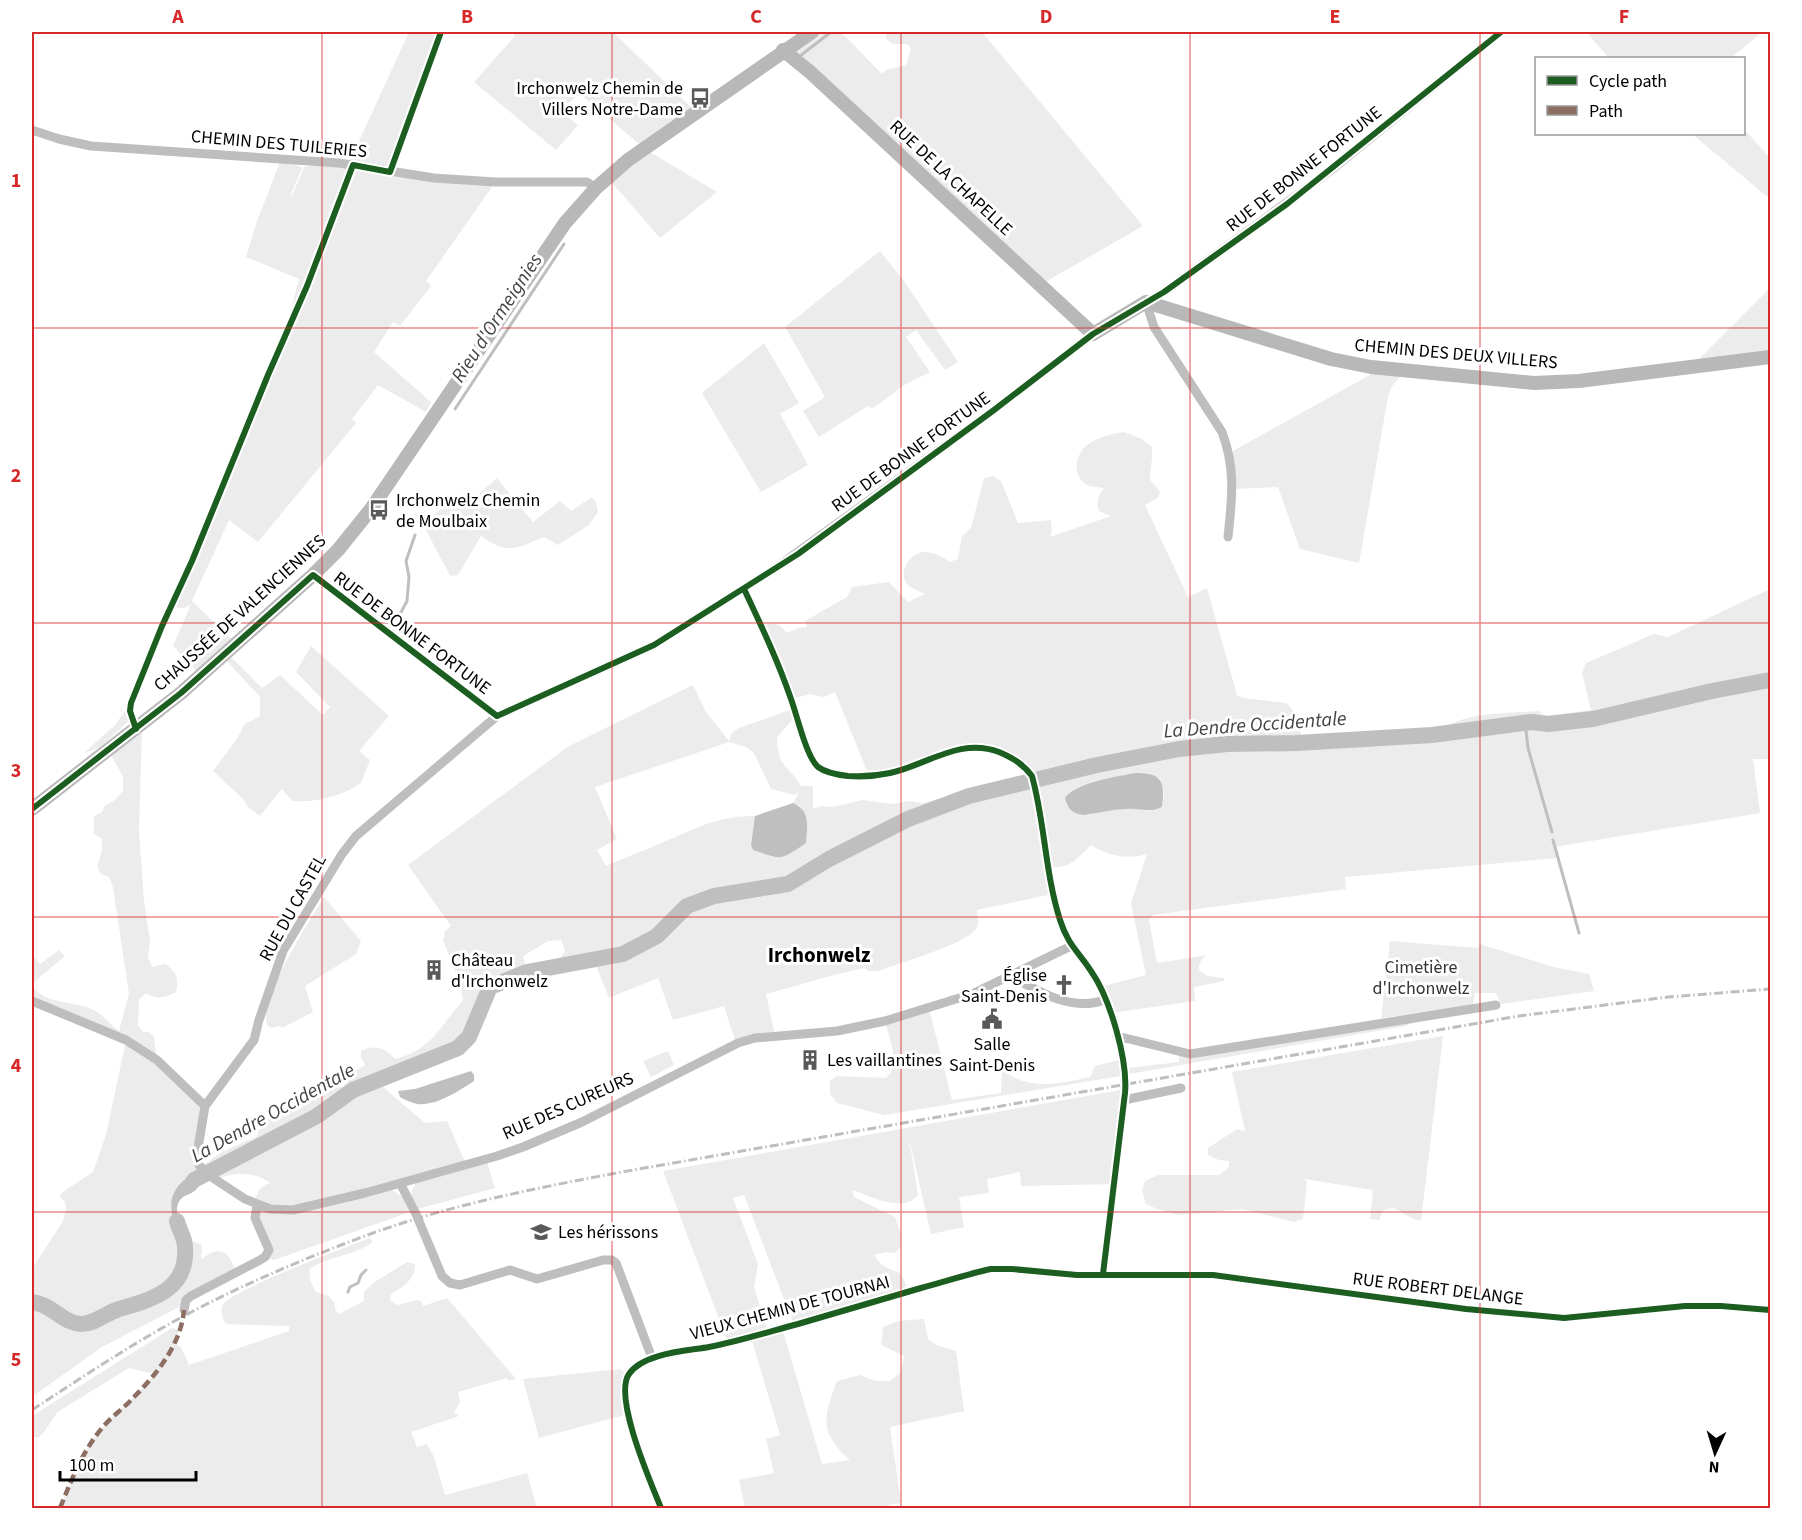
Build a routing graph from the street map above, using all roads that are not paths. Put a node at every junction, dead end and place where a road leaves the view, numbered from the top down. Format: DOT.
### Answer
graph roads {
  1 [pos="812,32"];
  2 [pos="1501,32"];
  3 [pos="783,50"];
  4 [pos="32,130"];
  5 [pos="596,188"];
  6 [pos="1146,302"];
  7 [pos="1093,334"];
  8 [pos="1770,357"];
  9 [pos="1228,537"];
  10 [pos="313,575"];
  11 [pos="744,590"];
  12 [pos="497,716"];
  13 [pos="32,809"];
  14 [pos="1071,946"];
  15 [pos="1011,976"];
  16 [pos="1104,1000"];
  17 [pos="32,1001"];
  18 [pos="1496,1005"];
  19 [pos="1117,1036"];
  20 [pos="1181,1088"];
  21 [pos="1124,1100"];
  22 [pos="205,1106"];
  23 [pos="399,1184"];
  24 [pos="257,1205"];
  25 [pos="1103,1274"];
  26 [pos="184,1310"];
  27 [pos="1770,1310"];
  28 [pos="652,1358"];
  29 [pos="661,1509"];
  1 -- 3 [label="street, CHAUSSÉE DE VALENCIENNES"];
  2 -- 6 [label="street, RUE DE BONNE FORTUNE"];
  3 -- 5 [label="street, CHAUSSÉE DE VALENCIENNES"];
  3 -- 7 [label="street, RUE DE LA CHAPELLE"];
  4 -- 5 [label="street, CHEMIN DES TUILERIES"];
  5 -- 10 [label="street, CHAUSSÉE DE VALENCIENNES"];
  6 -- 7 [label="street, RUE DE BONNE FORTUNE"];
  6 -- 8 [label="street, CHEMIN DES DEUX VILLERS"];
  6 -- 9 [label="street"];
  7 -- 11 [label="street, RUE DE BONNE FORTUNE"];
  10 -- 12 [label="street, RUE DE BONNE FORTUNE"];
  10 -- 13 [label="street, CHAUSSÉE DE VALENCIENNES"];
  11 -- 12 [label="street, RUE DE BONNE FORTUNE"];
  11 -- 14 [label="street"];
  12 -- 22 [label="street, RUE DU CASTEL"];
  14 -- 15 [label="street, RUE DES CUREURS"];
  14 -- 16 [label="street"];
  15 -- 16 [label="street"];
  15 -- 23 [label="street, RUE DES CUREURS"];
  16 -- 19 [label="street"];
  17 -- 22 [label="street"];
  18 -- 19 [label="street"];
  19 -- 21 [label="street"];
  20 -- 21 [label="street"];
  21 -- 25 [label="street"];
  22 -- 24 [label="street, RUE DES CUREURS"];
  23 -- 24 [label="street, RUE DES CUREURS"];
  23 -- 28 [label="street"];
  24 -- 26 [label="street"];
  25 -- 27 [label="street, RUE ROBERT DELANGE"];
  25 -- 28 [label="street, VIEUX CHEMIN DE TOURNAI"];
  28 -- 29 [label="street, VIEUX CHEMIN DE TOURNAI"];
}
